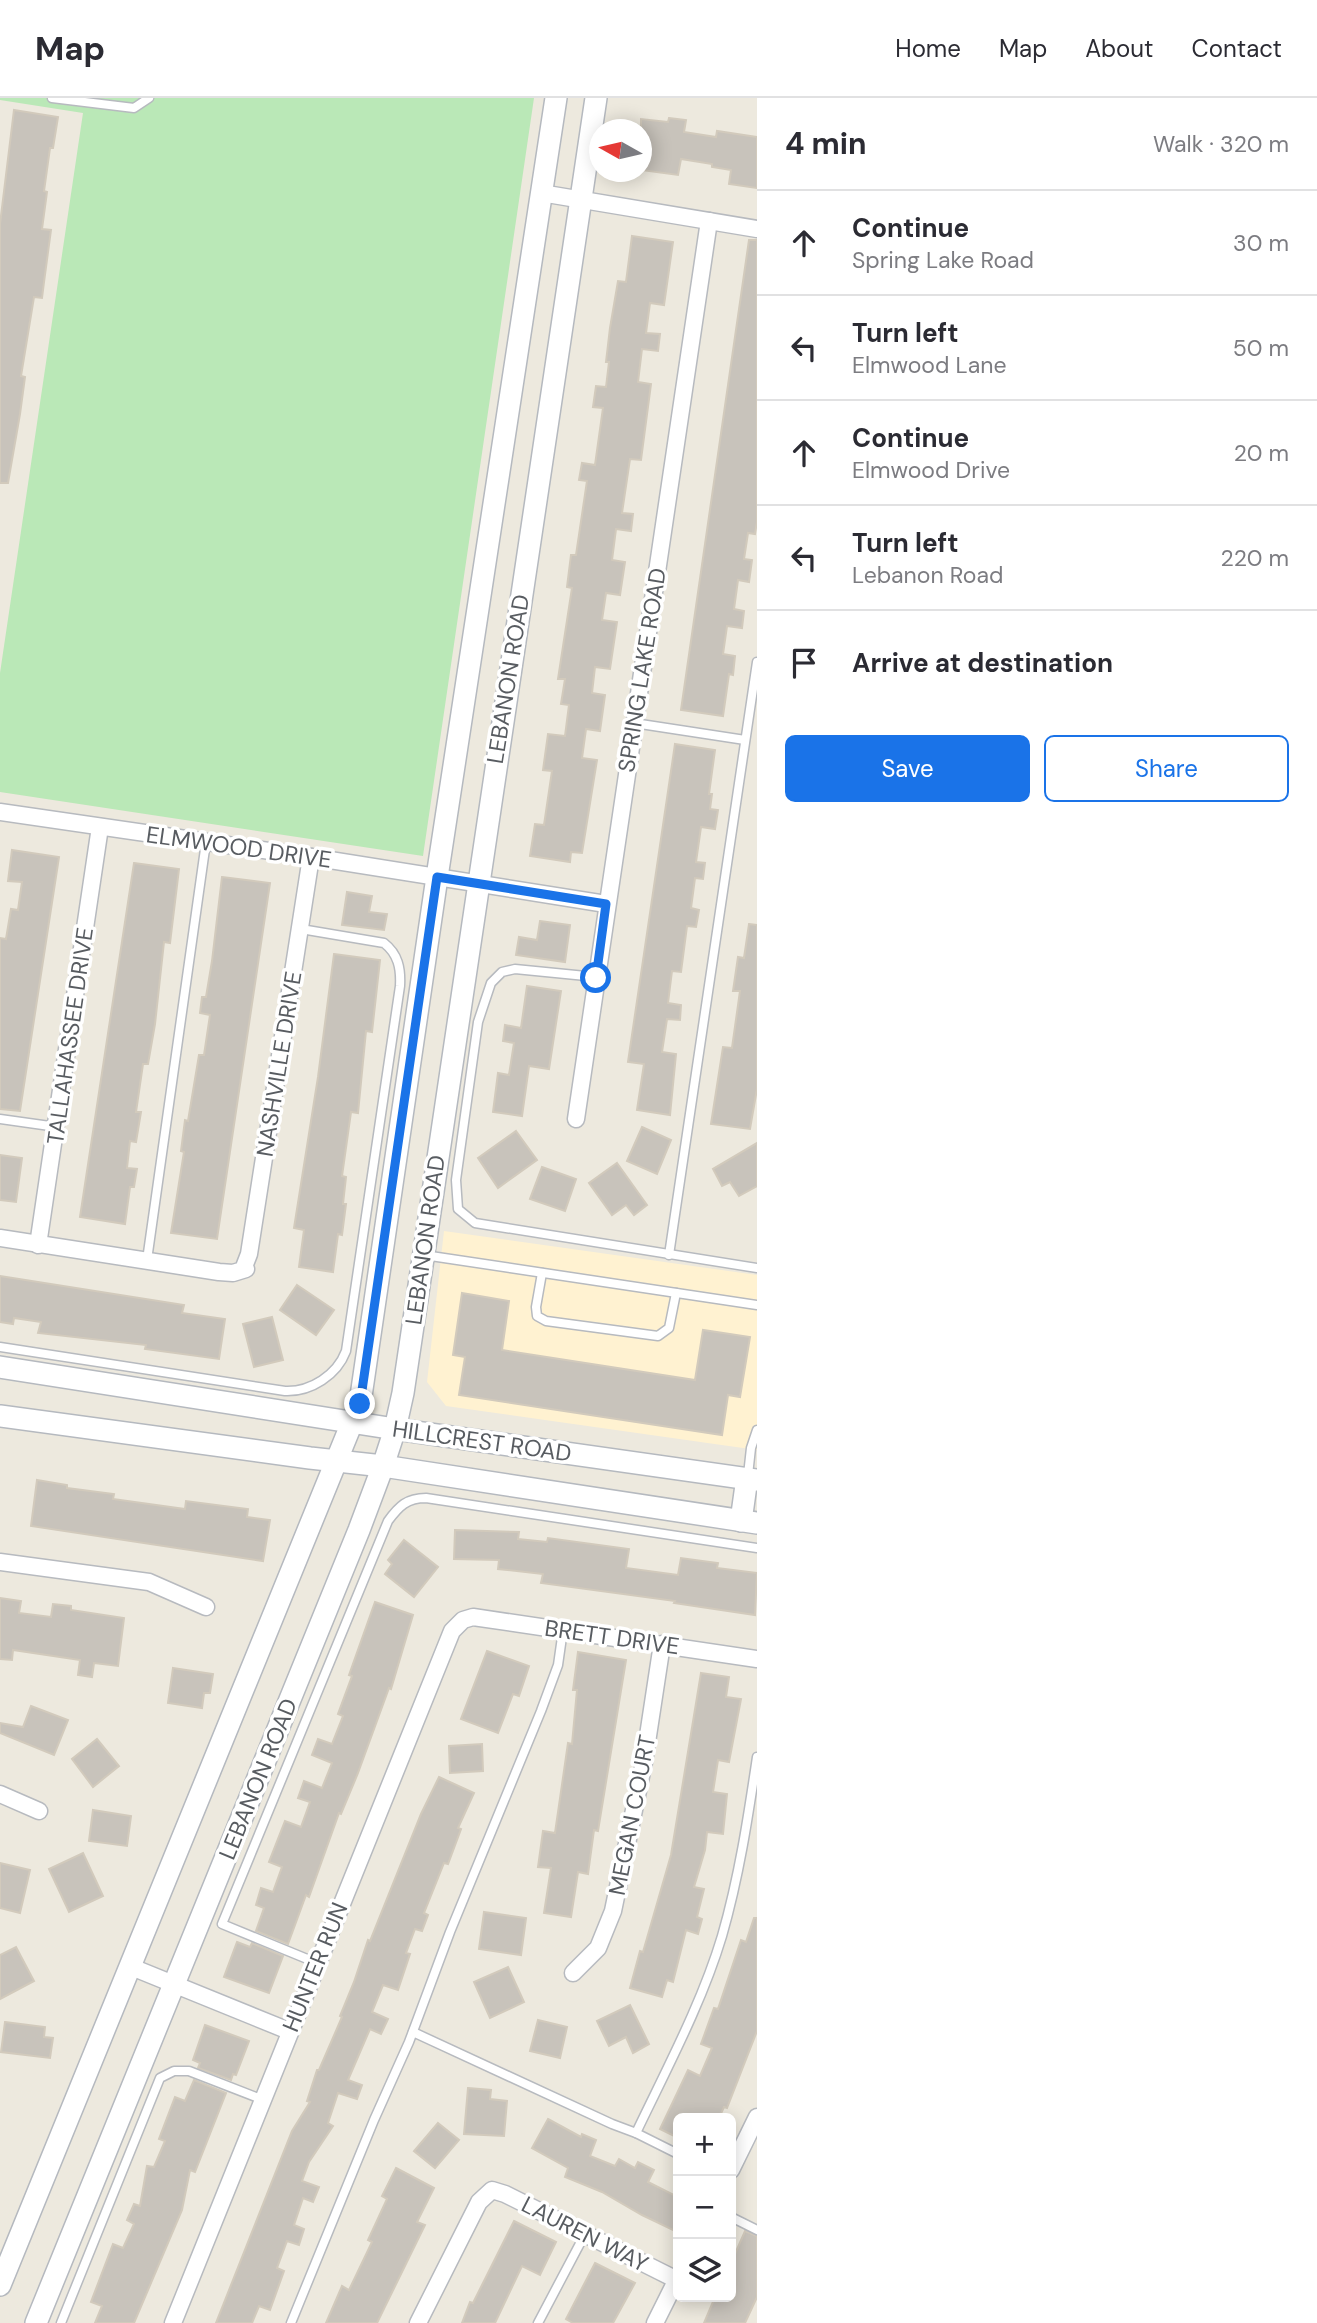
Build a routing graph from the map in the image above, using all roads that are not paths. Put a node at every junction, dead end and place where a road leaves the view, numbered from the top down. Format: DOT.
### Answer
graph roads {
  1 [pos="52,98"];
  2 [pos="149,98"];
  3 [pos="556,98"];
  4 [pos="596,98"];
  5 [pos="541,193"];
  6 [pos="581,199"];
  7 [pos="709,221"];
  8 [pos="757,229"];
  9 [pos="757,662"];
  10 [pos="634,723"];
  11 [pos="745,740"];
  12 [pos="0,812"];
  13 [pos="100,827"];
  14 [pos="206,842"];
  15 [pos="311,857"];
  16 [pos="437,877"];
  17 [pos="478,884"];
  18 [pos="606,904"];
  19 [pos="301,929"];
  20 [pos="596,978"];
  21 [pos="0,1119"];
  22 [pos="576,1119"];
  23 [pos="57,1127"];
  24 [pos="0,1238"];
  25 [pos="38,1245"];
  26 [pos="423,1254"];
  27 [pos="668,1255"];
  28 [pos="148,1260"];
  29 [pos="757,1268"];
  30 [pos="542,1273"];
  31 [pos="676,1293"];
  32 [pos="757,1305"];
  33 [pos="0,1346"];
  34 [pos="0,1367"];
  35 [pos="0,1416"];
  36 [pos="353,1422"];
  37 [pos="395,1429"];
  38 [pos="757,1430"];
  39 [pos="335,1462"];
  40 [pos="383,1466"];
  41 [pos="752,1479"];
  42 [pos="749,1522"];
  43 [pos="757,1548"];
  44 [pos="0,1562"];
  45 [pos="206,1607"];
  46 [pos="468,1618"];
  47 [pos="563,1630"];
  48 [pos="662,1644"];
  49 [pos="757,1659"];
  50 [pos="757,1757"];
  51 [pos="0,1794"];
  52 [pos="39,1811"];
  53 [pos="317,1963"];
  54 [pos="129,1966"];
  55 [pos="573,1973"];
  56 [pos="175,1984"];
  57 [pos="289,2031"];
  58 [pos="413,2032"];
  59 [pos="261,2099"];
  60 [pos="757,2117"];
  61 [pos="636,2133"];
  62 [pos="673,2152"];
  63 [pos="736,2160"];
  64 [pos="736,2220"];
  65 [pos="757,2230"];
  66 [pos="585,2234"];
  67 [pos="673,2277"];
  68 [pos="0,2285"];
  69 [pos="673,2289"];
  70 [pos="36,2323"];
  71 [pos="61,2323"];
  72 [pos="173,2323"];
  73 [pos="291,2323"];
  74 [pos="418,2323"];
  75 [pos="538,2323"];
  76 [pos="655,2323"];
  1 -- 2 [label="lane"];
  3 -- 5 [label="main road, LEBANON ROAD"];
  4 -- 6 [label="main road, LEBANON ROAD"];
  5 -- 6 [label="street"];
  5 -- 16 [label="main road, LEBANON ROAD"];
  6 -- 7 [label="street"];
  6 -- 17 [label="main road, LEBANON ROAD"];
  7 -- 8 [label="street"];
  7 -- 10 [label="street, SPRING LAKE ROAD"];
  9 -- 11 [label="lane"];
  10 -- 11 [label="lane"];
  10 -- 18 [label="street, SPRING LAKE ROAD"];
  11 -- 27 [label="lane"];
  12 -- 13 [label="street, ELMWOOD DRIVE"];
  13 -- 14 [label="street, ELMWOOD DRIVE"];
  13 -- 23 [label="street, TALLAHASSEE DRIVE"];
  14 -- 15 [label="street, ELMWOOD DRIVE"];
  14 -- 28 [label="lane"];
  15 -- 16 [label="street, ELMWOOD DRIVE"];
  15 -- 19 [label="street, NASHVILLE DRIVE"];
  16 -- 17 [label="street, ELMWOOD DRIVE"];
  16 -- 36 [label="main road, LEBANON ROAD"];
  17 -- 18 [label="street, ELMWOOD DRIVE"];
  17 -- 26 [label="main road, LEBANON ROAD"];
  18 -- 20 [label="street, SPRING LAKE ROAD"];
  19 -- 28 [label="street, NASHVILLE DRIVE"];
  19 -- 33 [label="lane"];
  20 -- 22 [label="street, SPRING LAKE ROAD"];
  20 -- 27 [label="lane"];
  21 -- 23 [label="lane"];
  23 -- 25 [label="street, TALLAHASSEE DRIVE"];
  24 -- 25 [label="street"];
  25 -- 28 [label="street"];
  26 -- 30 [label="lane"];
  26 -- 37 [label="main road, LEBANON ROAD"];
  27 -- 29 [label="lane"];
  30 -- 31 [label="lane"];
  30 -- 31 [label="lane"];
  31 -- 32 [label="lane"];
  34 -- 36 [label="main road, HILLCREST ROAD"];
  35 -- 39 [label="main road, HILLCREST ROAD"];
  36 -- 37 [label="main road, HILLCREST ROAD"];
  36 -- 39 [label="main road, LEBANON ROAD"];
  37 -- 40 [label="main road, LEBANON ROAD"];
  37 -- 41 [label="main road, HILLCREST ROAD"];
  38 -- 41 [label="lane"];
  39 -- 40 [label="main road, HILLCREST ROAD"];
  39 -- 54 [label="main road, LEBANON ROAD"];
  40 -- 42 [label="main road, HILLCREST ROAD"];
  40 -- 56 [label="main road, LEBANON ROAD"];
  41 -- 42 [label="main road"];
  43 -- 53 [label="lane"];
  44 -- 45 [label="street"];
  46 -- 47 [label="street, BRETT DRIVE"];
  46 -- 53 [label="street, HUNTER RUN"];
  47 -- 48 [label="street, BRETT DRIVE"];
  47 -- 58 [label="lane"];
  48 -- 49 [label="street, BRETT DRIVE"];
  48 -- 55 [label="street, MEGAN COURT"];
  50 -- 61 [label="lane"];
  51 -- 52 [label="street"];
  53 -- 57 [label="street, HUNTER RUN"];
  54 -- 56 [label="street"];
  54 -- 68 [label="main road, LEBANON ROAD"];
  56 -- 57 [label="street"];
  56 -- 70 [label="main road, LEBANON ROAD"];
  57 -- 59 [label="street, HUNTER RUN"];
  58 -- 61 [label="lane"];
  58 -- 73 [label="lane"];
  59 -- 71 [label="lane"];
  59 -- 72 [label="street, HUNTER RUN"];
  60 -- 63 [label="street"];
  61 -- 62 [label="lane"];
  64 -- 65 [label="lane"];
  66 -- 67 [label="street, LAUREN WAY"];
  66 -- 74 [label="street, LAUREN WAY"];
  66 -- 75 [label="lane"];
  69 -- 76 [label="street"];
}
